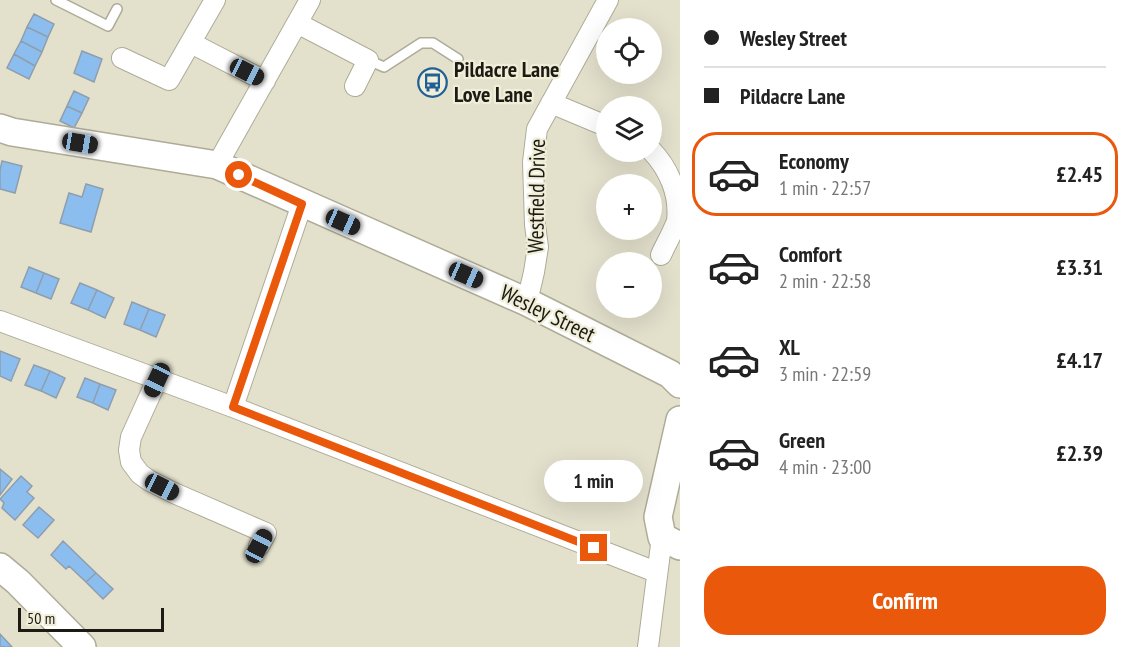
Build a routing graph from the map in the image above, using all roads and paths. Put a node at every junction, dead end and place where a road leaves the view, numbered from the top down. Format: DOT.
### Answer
graph roads {
  1 [pos="56,0"];
  2 [pos="215,0"];
  3 [pos="310,0"];
  4 [pos="608,0"];
  5 [pos="117,9"];
  6 [pos="297,23"];
  7 [pos="191,43"];
  8 [pos="122,58"];
  9 [pos="458,59"];
  10 [pos="369,60"];
  11 [pos="265,81"];
  12 [pos="356,86"];
  13 [pos="551,103"];
  14 [pos="596,122"];
  15 [pos="0,129"];
  16 [pos="661,162"];
  17 [pos="218,165"];
  18 [pos="677,181"];
  19 [pos="302,204"];
  20 [pos="662,253"];
  21 [pos="527,302"];
  22 [pos="0,321"];
  23 [pos="157,380"];
  24 [pos="680,384"];
  25 [pos="233,407"];
  26 [pos="680,420"];
  27 [pos="671,541"];
  28 [pos="259,546"];
  29 [pos="0,567"];
  30 [pos="656,572"];
  31 [pos="82,647"];
  32 [pos="648,647"];
  1 -- 5 [label="lane"];
  2 -- 7 [label="street"];
  3 -- 6 [label="street"];
  4 -- 13 [label="street, Westfield Drive"];
  6 -- 10 [label="street"];
  6 -- 11 [label="street"];
  7 -- 8 [label="street"];
  7 -- 11 [label="street"];
  9 -- 10 [label="lane"];
  10 -- 12 [label="street"];
  11 -- 17 [label="street"];
  13 -- 14 [label="street"];
  13 -- 21 [label="street, Westfield Drive"];
  15 -- 17 [label="street, Wesley Street"];
  16 -- 18 [label="street"];
  17 -- 19 [label="street, Wesley Street"];
  18 -- 20 [label="street"];
  19 -- 21 [label="street, Wesley Street"];
  19 -- 25 [label="street"];
  21 -- 24 [label="street, Wesley Street"];
  22 -- 23 [label="street"];
  23 -- 25 [label="street"];
  23 -- 28 [label="street"];
  25 -- 30 [label="street"];
  26 -- 27 [label="street"];
  27 -- 30 [label="street"];
  29 -- 31 [label="street"];
  30 -- 32 [label="street"];
}
